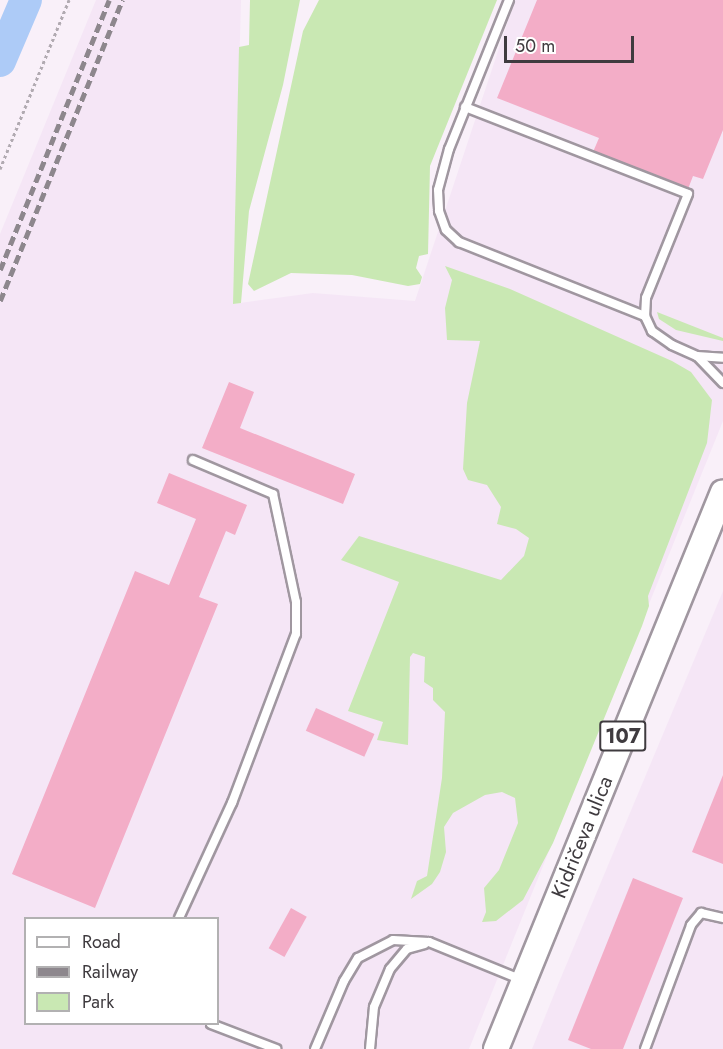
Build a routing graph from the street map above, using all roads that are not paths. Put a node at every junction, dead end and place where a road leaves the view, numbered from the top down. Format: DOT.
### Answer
graph roads {
  1 [pos="509,0"];
  2 [pos="465,107"];
  3 [pos="645,316"];
  4 [pos="697,356"];
  5 [pos="723,358"];
  6 [pos="723,383"];
  7 [pos="193,460"];
  8 [pos="723,492"];
  9 [pos="179,917"];
  10 [pos="723,918"];
  11 [pos="429,942"];
  12 [pos="523,981"];
  13 [pos="216,1025"];
  14 [pos="276,1049"];
  15 [pos="315,1049"];
  16 [pos="370,1049"];
  17 [pos="496,1049"];
  18 [pos="645,1049"];
  1 -- 2 [label="lane"];
  2 -- 3 [label="lane"];
  2 -- 3 [label="lane"];
  3 -- 4 [label="lane"];
  4 -- 5 [label="lane"];
  4 -- 6 [label="lane"];
  7 -- 9 [label="lane"];
  8 -- 12 [label="main road, Kidričeva ulica / 107"];
  10 -- 18 [label="lane"];
  11 -- 12 [label="lane"];
  11 -- 15 [label="lane"];
  11 -- 16 [label="lane"];
  12 -- 17 [label="main road, Kidričeva ulica / 107"];
  13 -- 14 [label="lane"];
}
